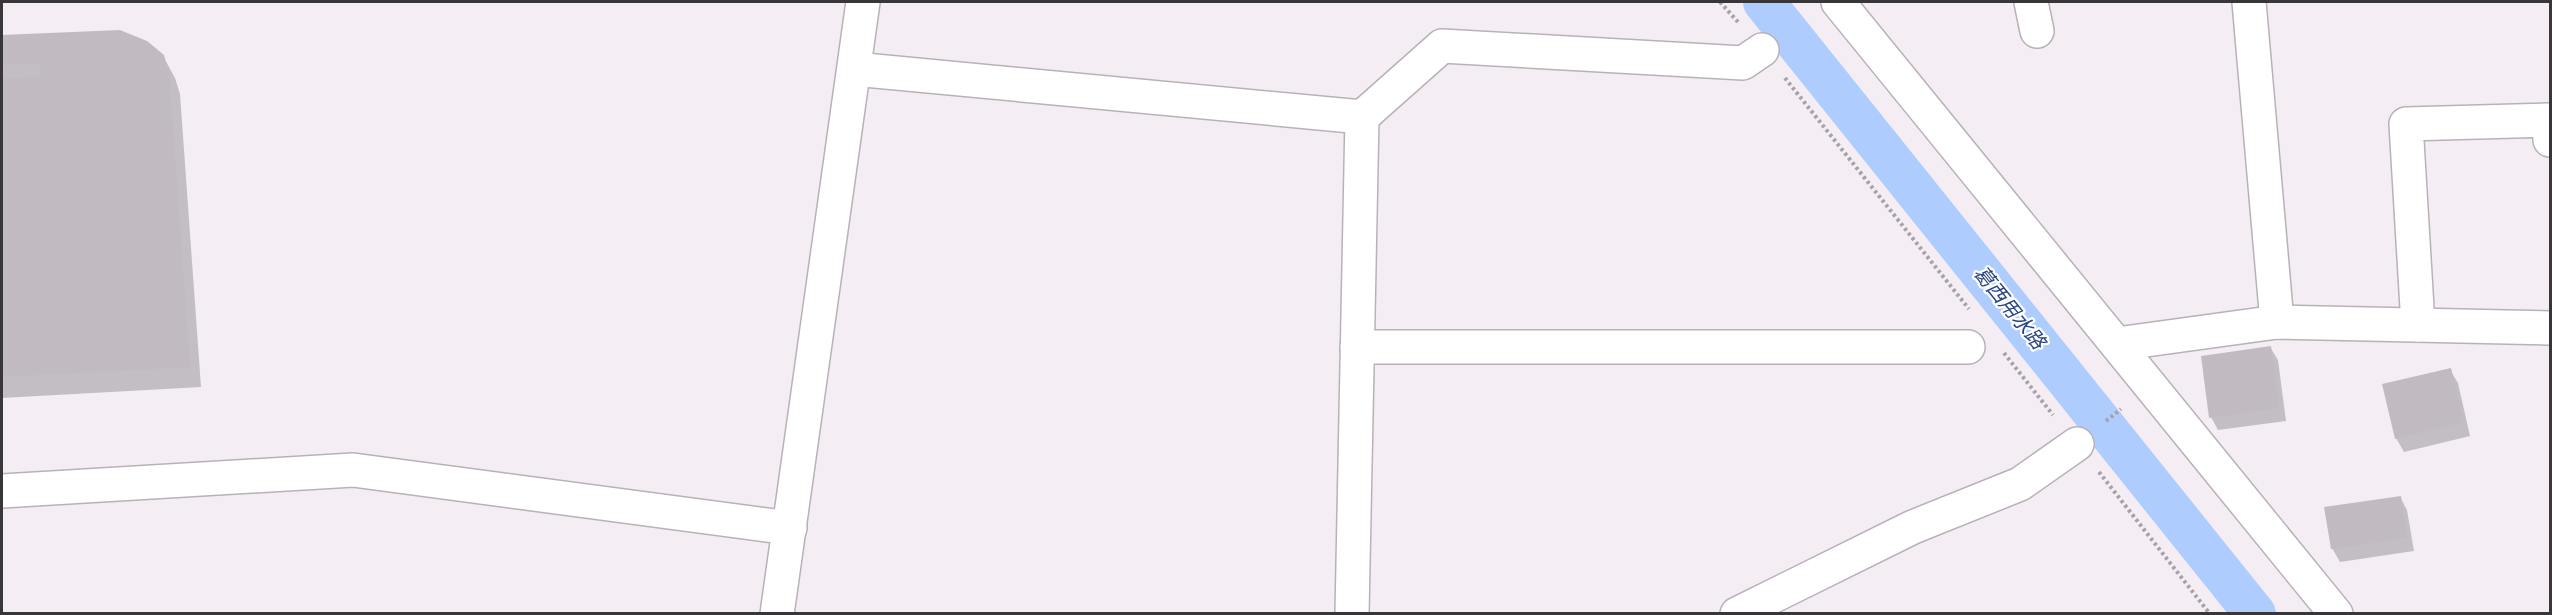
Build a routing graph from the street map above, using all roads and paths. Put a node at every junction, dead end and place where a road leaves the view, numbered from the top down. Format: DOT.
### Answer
graph roads {
  1 [pos="863,2"];
  2 [pos="1720,2"];
  3 [pos="1838,2"];
  4 [pos="2248,2"];
  5 [pos="1762,50"];
  6 [pos="854,69"];
  7 [pos="1362,117"];
  8 [pos="2550,140"];
  9 [pos="2277,322"];
  10 [pos="2418,325"];
  11 [pos="2550,328"];
  12 [pos="1980,336"];
  13 [pos="2117,344"];
  14 [pos="1358,347"];
  15 [pos="2077,444"];
  16 [pos="2,491"];
  17 [pos="790,528"];
  18 [pos="777,614"];
  19 [pos="1352,614"];
  20 [pos="1737,614"];
  21 [pos="2210,614"];
  22 [pos="2336,614"];
  1 -- 6 [label="street"];
  2 -- 5 [label="path"];
  3 -- 13 [label="street"];
  4 -- 9 [label="street"];
  5 -- 7 [label="street"];
  5 -- 12 [label="path"];
  6 -- 7 [label="street"];
  6 -- 17 [label="street"];
  7 -- 14 [label="street"];
  8 -- 10 [label="street"];
  9 -- 10 [label="street"];
  9 -- 13 [label="street"];
  10 -- 11 [label="street"];
  12 -- 14 [label="street"];
  12 -- 15 [label="path"];
  13 -- 22 [label="street"];
  14 -- 19 [label="street"];
  15 -- 20 [label="street"];
  15 -- 21 [label="path"];
  16 -- 17 [label="street"];
  17 -- 18 [label="street"];
}
